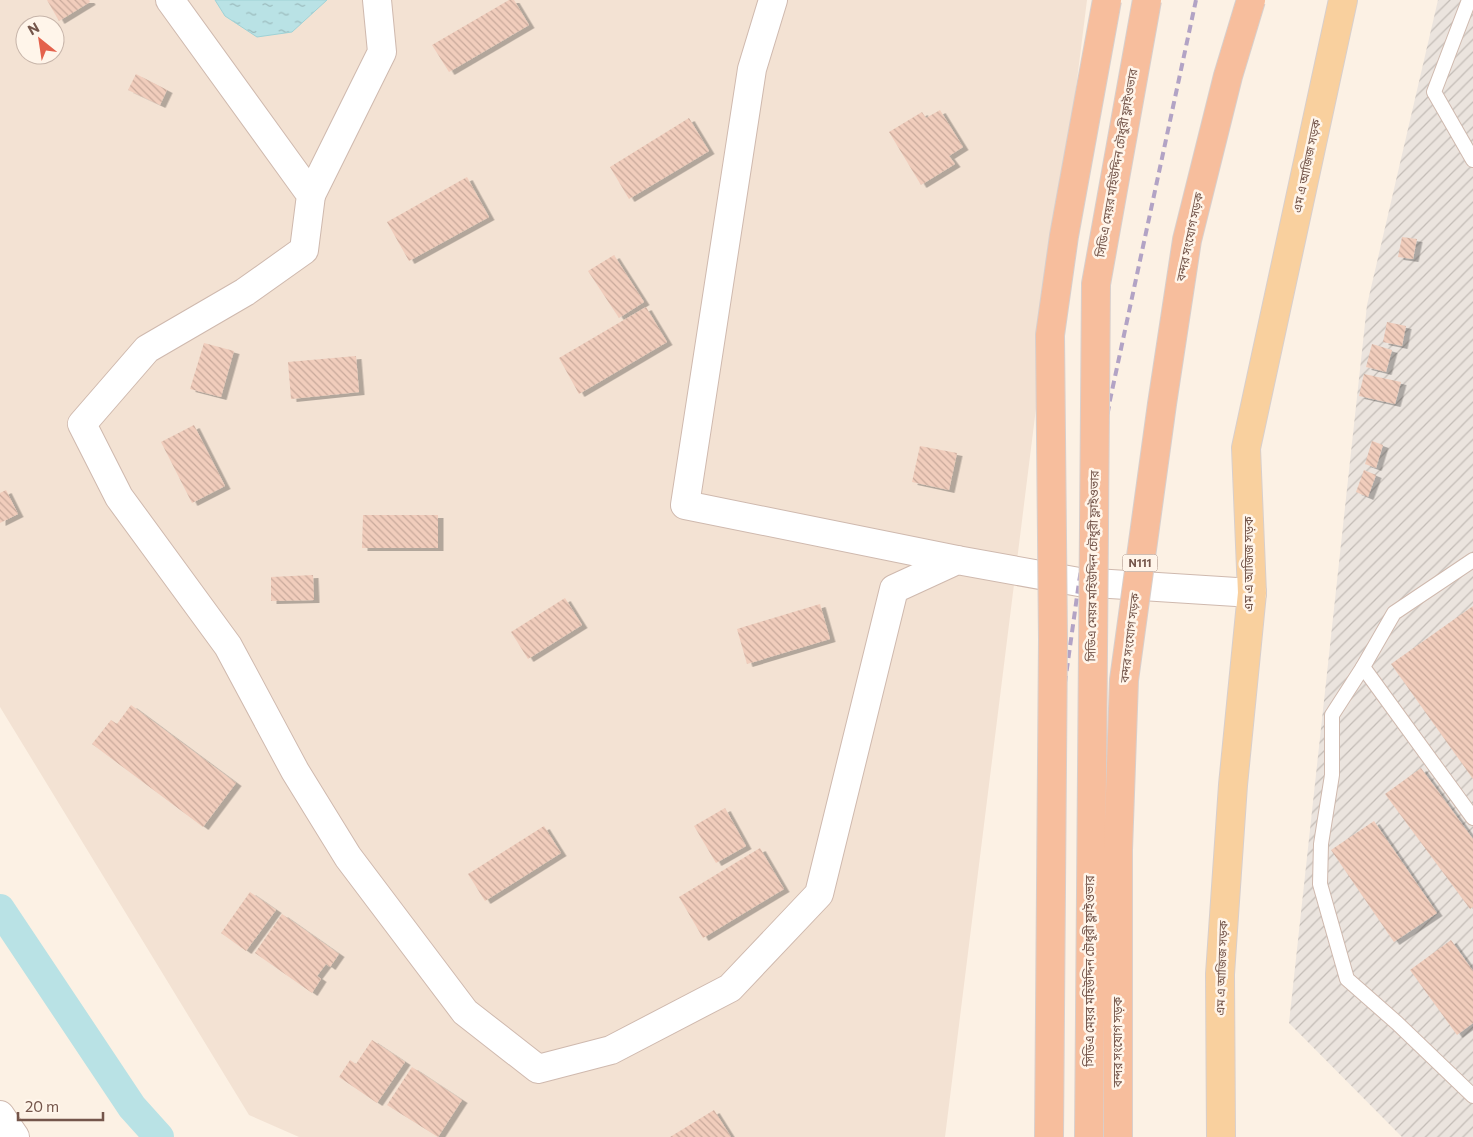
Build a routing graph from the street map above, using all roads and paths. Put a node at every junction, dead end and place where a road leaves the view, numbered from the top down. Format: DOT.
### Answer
graph roads {
  1 [pos="170,0"];
  2 [pos="377,0"];
  3 [pos="773,0"];
  4 [pos="1107,0"];
  5 [pos="1147,0"];
  6 [pos="1251,0"];
  7 [pos="1343,0"];
  8 [pos="1470,0"];
  9 [pos="1473,160"];
  10 [pos="311,195"];
  11 [pos="957,560"];
  12 [pos="1473,560"];
  13 [pos="1252,593"];
  14 [pos="1364,667"];
  15 [pos="1473,818"];
  16 [pos="1473,1096"];
  17 [pos="0,1115"];
  18 [pos="15,1137"];
  19 [pos="1049,1137"];
  20 [pos="1088,1137"];
  21 [pos="1118,1137"];
  22 [pos="1220,1137"];
  1 -- 10 [label="street"];
  2 -- 10 [label="street"];
  3 -- 11 [label="street"];
  4 -- 19 [label="highway, bridge"];
  5 -- 20 [label="highway, সিডিএ মেয়র মহিউদ্দিন চৌধুরী ফ্লাইওভার, bridge"];
  6 -- 21 [label="highway, বন্দর সংযোগ সড়ক / N111, bridge"];
  7 -- 13 [label="main road, এম এ আজিজ সড়ক"];
  8 -- 9 [label="lane"];
  10 -- 11 [label="street"];
  11 -- 13 [label="street"];
  12 -- 14 [label="lane"];
  13 -- 22 [label="main road, এম এ আজিজ সড়ক"];
  14 -- 15 [label="lane"];
  14 -- 16 [label="lane"];
  17 -- 18 [label="street"];
}
